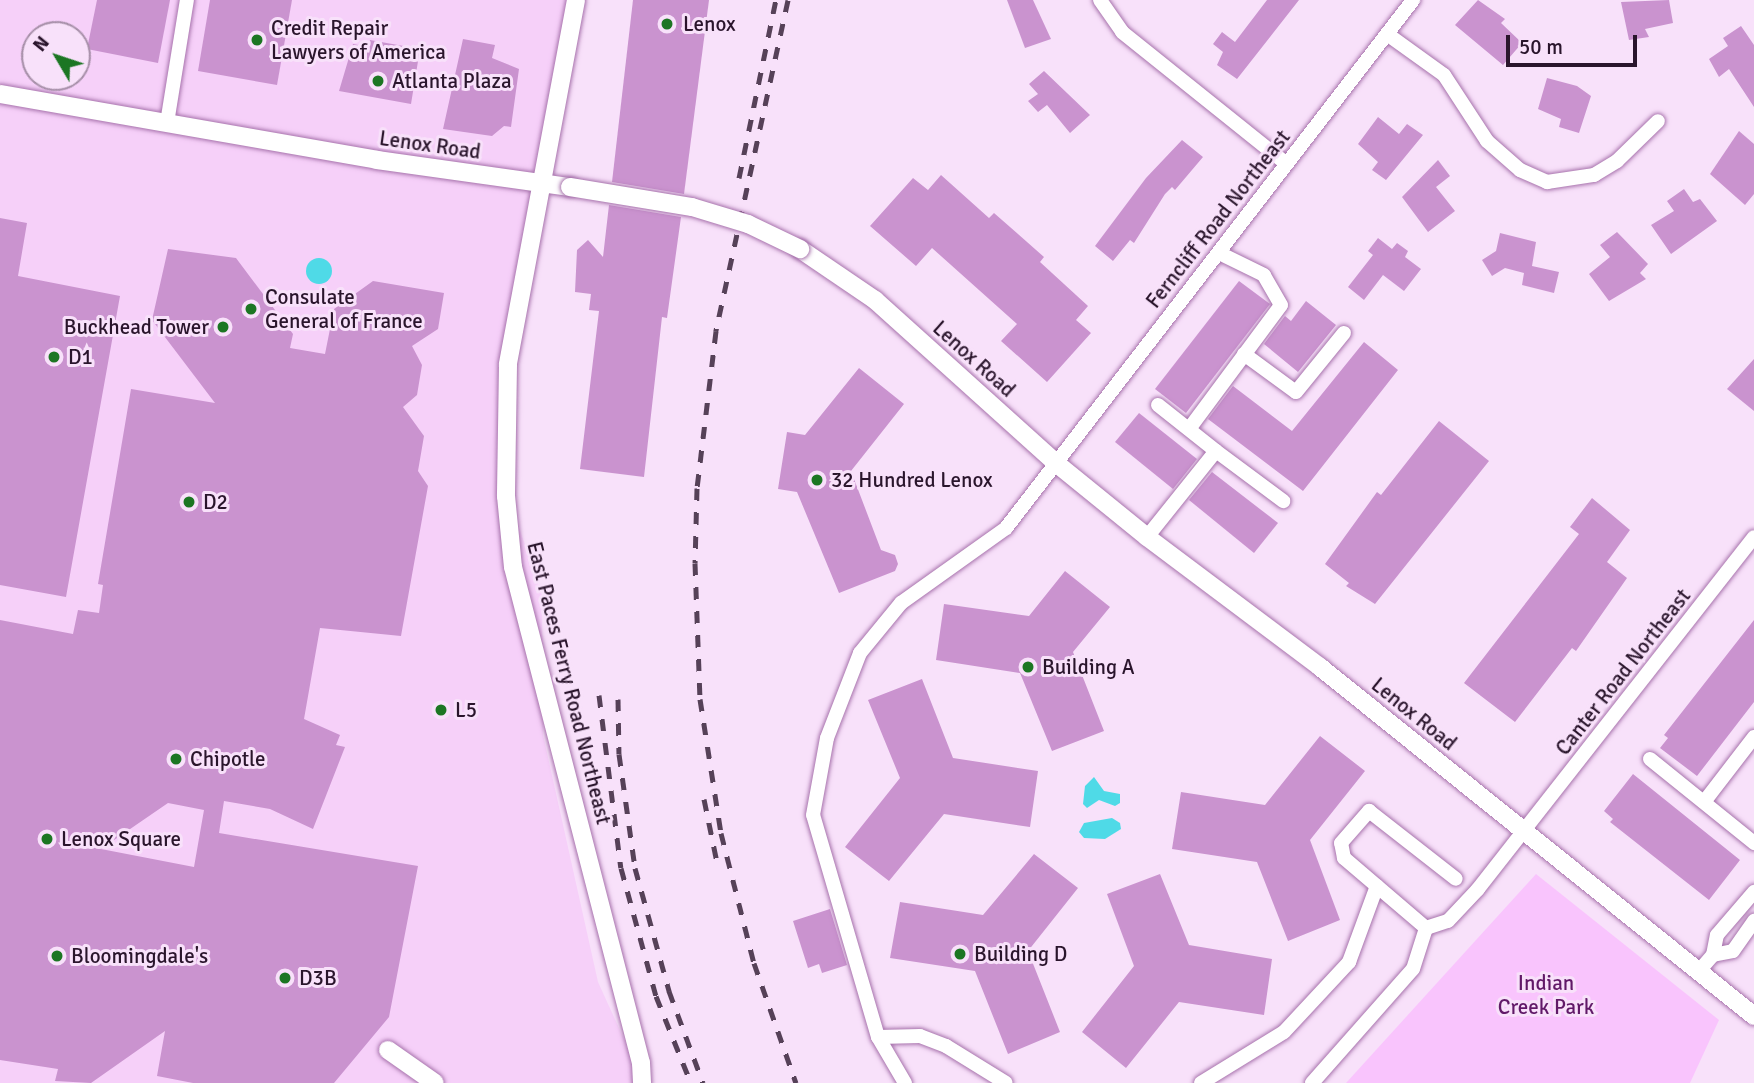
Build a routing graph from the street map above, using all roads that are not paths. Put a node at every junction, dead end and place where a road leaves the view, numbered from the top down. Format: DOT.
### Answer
graph roads {
  1 [pos="187,0"];
  2 [pos="576,0"];
  3 [pos="1100,0"];
  4 [pos="1413,0"];
  5 [pos="1387,34"];
  6 [pos="0,94"];
  7 [pos="1658,121"];
  8 [pos="167,123"];
  9 [pos="1287,164"];
  10 [pos="544,184"];
  11 [pos="1215,259"];
  12 [pos="1343,333"];
  13 [pos="1244,355"];
  14 [pos="1158,405"];
  15 [pos="1189,429"];
  16 [pos="1216,451"];
  17 [pos="1057,464"];
  18 [pos="1283,501"];
  19 [pos="1147,537"];
  20 [pos="1754,537"];
  21 [pos="1754,737"];
  22 [pos="1650,758"];
  23 [pos="1704,802"];
  24 [pos="1524,833"];
  25 [pos="1754,843"];
  26 [pos="1456,879"];
  27 [pos="1377,886"];
  28 [pos="1754,892"];
  29 [pos="1754,921"];
  30 [pos="1426,928"];
  31 [pos="1713,955"];
  32 [pos="1699,971"];
  33 [pos="1754,1016"];
  34 [pos="878,1037"];
  35 [pos="388,1050"];
  36 [pos="435,1083"];
  37 [pos="642,1083"];
  38 [pos="905,1083"];
  39 [pos="1006,1083"];
  40 [pos="1205,1083"];
  41 [pos="1312,1083"];
  1 -- 8 [label="street"];
  2 -- 10 [label="street, East Paces Ferry Road Northeast"];
  3 -- 9 [label="street"];
  4 -- 5 [label="street, Ferncliff Road Northeast"];
  5 -- 7 [label="street"];
  5 -- 9 [label="street, Ferncliff Road Northeast"];
  6 -- 8 [label="street, Lenox Road"];
  8 -- 10 [label="street, Lenox Road"];
  9 -- 11 [label="street, Ferncliff Road Northeast"];
  10 -- 17 [label="street, Lenox Road, bridge"];
  10 -- 37 [label="street, East Paces Ferry Road Northeast"];
  11 -- 13 [label="street"];
  11 -- 17 [label="street, Ferncliff Road Northeast"];
  12 -- 13 [label="street"];
  13 -- 15 [label="street"];
  14 -- 15 [label="street"];
  15 -- 16 [label="street"];
  16 -- 18 [label="street"];
  16 -- 19 [label="street"];
  17 -- 19 [label="street, Lenox Road"];
  17 -- 34 [label="street, Ferncliff Road Northeast"];
  19 -- 24 [label="street, Lenox Road"];
  20 -- 24 [label="street, Canter Road Northeast"];
  21 -- 23 [label="street"];
  22 -- 23 [label="street"];
  23 -- 25 [label="street"];
  24 -- 30 [label="street, Canter Road Northeast"];
  24 -- 32 [label="street, Lenox Road"];
  26 -- 27 [label="street"];
  27 -- 30 [label="street"];
  27 -- 40 [label="street"];
  28 -- 31 [label="street"];
  29 -- 31 [label="street"];
  30 -- 41 [label="street"];
  31 -- 32 [label="street"];
  32 -- 33 [label="street, Lenox Road"];
  34 -- 38 [label="street, Ferncliff Road Northeast"];
  34 -- 39 [label="street"];
  35 -- 36 [label="street"];
}
